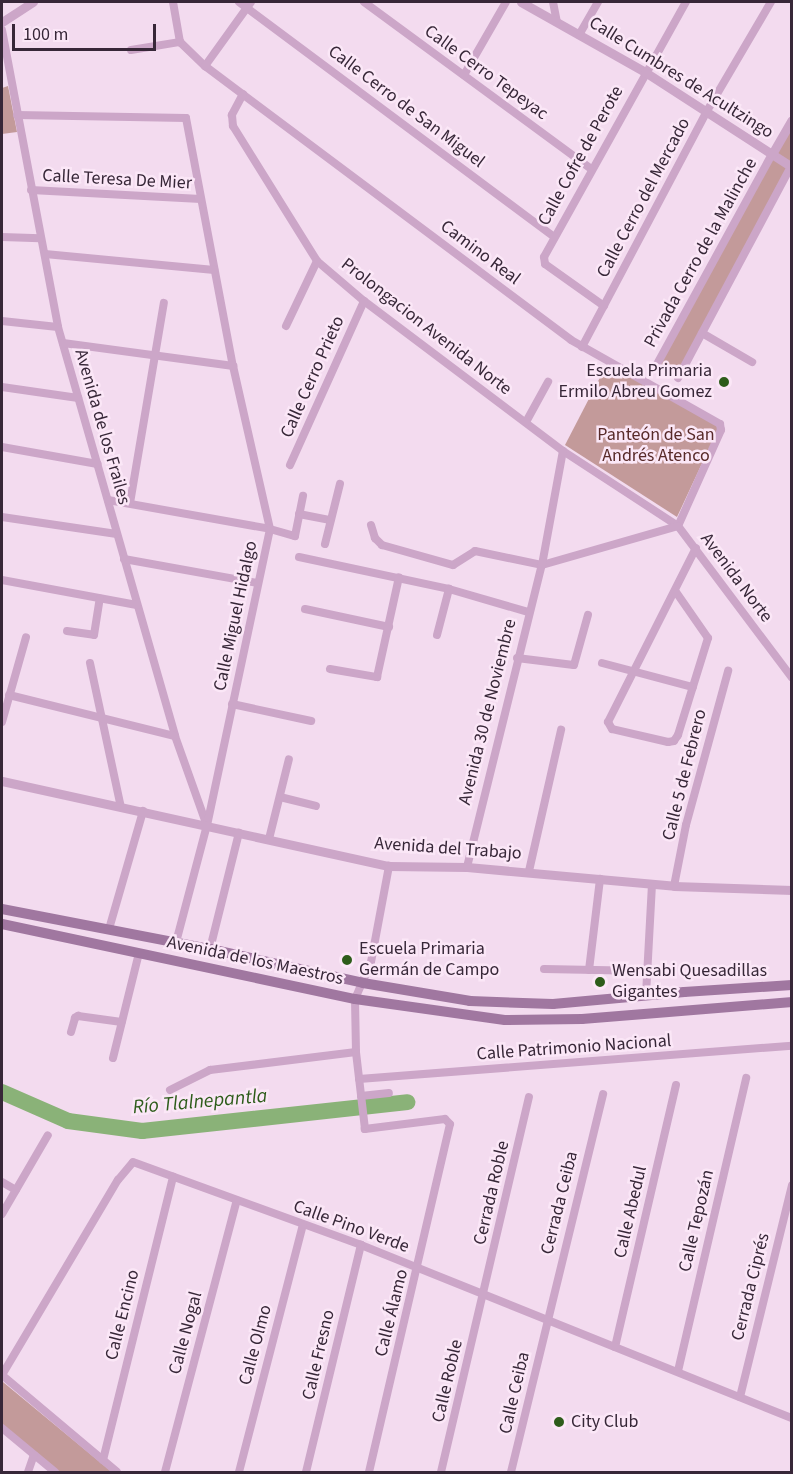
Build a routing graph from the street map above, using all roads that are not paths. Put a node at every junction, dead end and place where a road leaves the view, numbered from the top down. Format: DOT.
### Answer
graph roads {
  1 [pos="33,2"];
  2 [pos="173,2"];
  3 [pos="239,2"];
  4 [pos="364,2"];
  5 [pos="506,2"];
  6 [pos="521,2"];
  7 [pos="553,2"];
  8 [pos="598,2"];
  9 [pos="686,2"];
  10 [pos="771,2"];
  11 [pos="249,4"];
  12 [pos="2,22"];
  13 [pos="557,22"];
  14 [pos="2,30"];
  15 [pos="579,35"];
  16 [pos="180,42"];
  17 [pos="131,50"];
  18 [pos="205,66"];
  19 [pos="645,72"];
  20 [pos="464,75"];
  21 [pos="243,94"];
  22 [pos="707,111"];
  23 [pos="17,115"];
  24 [pos="792,120"];
  25 [pos="772,154"];
  26 [pos="791,166"];
  27 [pos="591,169"];
  28 [pos="31,190"];
  29 [pos="201,199"];
  30 [pos="2,237"];
  31 [pos="554,237"];
  32 [pos="40,238"];
  33 [pos="45,254"];
  34 [pos="317,261"];
  35 [pos="214,270"];
  36 [pos="364,301"];
  37 [pos="164,303"];
  38 [pos="604,306"];
  39 [pos="2,321"];
  40 [pos="286,326"];
  41 [pos="58,327"];
  42 [pos="702,333"];
  43 [pos="63,343"];
  44 [pos="582,347"];
  45 [pos="155,357"];
  46 [pos="752,362"];
  47 [pos="233,366"];
  48 [pos="656,366"];
  49 [pos="678,378"];
  50 [pos="548,382"];
  51 [pos="2,387"];
  52 [pos="78,398"];
  53 [pos="526,422"];
  54 [pos="2,447"];
  55 [pos="563,451"];
  56 [pos="97,464"];
  57 [pos="290,465"];
  58 [pos="340,484"];
  59 [pos="303,496"];
  60 [pos="108,500"];
  61 [pos="130,503"];
  62 [pos="299,514"];
  63 [pos="2,517"];
  64 [pos="330,520"];
  65 [pos="371,525"];
  66 [pos="678,526"];
  67 [pos="270,529"];
  68 [pos="117,534"];
  69 [pos="325,544"];
  70 [pos="696,548"];
  71 [pos="299,557"];
  72 [pos="124,559"];
  73 [pos="542,565"];
  74 [pos="399,577"];
  75 [pos="2,580"];
  76 [pos="258,583"];
  77 [pos="449,589"];
  78 [pos="675,592"];
  79 [pos="100,598"];
  80 [pos="137,604"];
  81 [pos="305,609"];
  82 [pos="525,611"];
  83 [pos="588,615"];
  84 [pos="389,627"];
  85 [pos="67,632"];
  86 [pos="437,635"];
  87 [pos="26,637"];
  88 [pos="517,658"];
  89 [pos="90,663"];
  90 [pos="602,663"];
  91 [pos="330,669"];
  92 [pos="728,671"];
  93 [pos="635,674"];
  94 [pos="792,678"];
  95 [pos="693,687"];
  96 [pos="9,695"];
  97 [pos="232,704"];
  98 [pos="102,719"];
  99 [pos="311,721"];
  100 [pos="2,722"];
  101 [pos="561,730"];
  102 [pos="175,736"];
  103 [pos="289,759"];
  104 [pos="2,781"];
  105 [pos="280,797"];
  106 [pos="316,806"];
  107 [pos="121,807"];
  108 [pos="143,811"];
  109 [pos="207,825"];
  110 [pos="239,833"];
  111 [pos="269,839"];
  112 [pos="389,866"];
  113 [pos="466,867"];
  114 [pos="529,871"];
  115 [pos="600,879"];
  116 [pos="651,884"];
  117 [pos="674,886"];
  118 [pos="792,890"];
  119 [pos="2,909"];
  120 [pos="2,924"];
  121 [pos="109,929"];
  122 [pos="176,942"];
  123 [pos="210,949"];
  124 [pos="139,953"];
  125 [pos="544,969"];
  126 [pos="589,970"];
  127 [pos="646,971"];
  128 [pos="363,983"];
  129 [pos="792,985"];
  130 [pos="646,995"];
  131 [pos="355,999"];
  132 [pos="792,1002"];
  133 [pos="122,1022"];
  134 [pos="72,1032"];
  135 [pos="792,1046"];
  136 [pos="356,1052"];
  137 [pos="113,1058"];
  138 [pos="746,1078"];
  139 [pos="360,1079"];
  140 [pos="676,1085"];
  141 [pos="170,1090"];
  142 [pos="389,1093"];
  143 [pos="603,1094"];
  144 [pos="528,1097"];
  145 [pos="362,1099"];
  146 [pos="48,1135"];
  147 [pos="173,1177"];
  148 [pos="2,1182"];
  149 [pos="792,1185"];
  150 [pos="16,1190"];
  151 [pos="237,1200"];
  152 [pos="2,1214"];
  153 [pos="303,1225"];
  154 [pos="361,1245"];
  155 [pos="419,1268"];
  156 [pos="483,1296"];
  157 [pos="547,1320"];
  158 [pos="615,1347"];
  159 [pos="678,1371"];
  160 [pos="2,1375"];
  161 [pos="740,1397"];
  162 [pos="792,1418"];
  163 [pos="2,1428"];
  164 [pos="34,1455"];
  165 [pos="103,1461"];
  166 [pos="28,1473"];
  167 [pos="55,1473"];
  168 [pos="117,1473"];
  169 [pos="165,1473"];
  170 [pos="239,1473"];
  171 [pos="306,1473"];
  172 [pos="369,1473"];
  173 [pos="441,1473"];
  174 [pos="512,1473"];
  1 -- 12 [label="street"];
  2 -- 16 [label="street"];
  3 -- 11 [label="street, Calle Cerro de San Miguel"];
  4 -- 20 [label="street, Calle Cerro Tepeyac"];
  5 -- 20 [label="street"];
  6 -- 13 [label="street, Calle Cumbres de Acultzingo"];
  7 -- 13 [label="street"];
  8 -- 15 [label="street"];
  9 -- 19 [label="street, Calle Cofre de Perote"];
  10 -- 22 [label="street, Calle Cerro del Mercado"];
  11 -- 18 [label="street"];
  11 -- 31 [label="street, Calle Cerro de San Miguel"];
  13 -- 15 [label="street, Calle Cumbres de Acultzingo"];
  14 -- 23 [label="street, Avenida de los Frailes"];
  15 -- 19 [label="street, Calle Cumbres de Acultzingo"];
  16 -- 17 [label="street"];
  16 -- 18 [label="street, Camino Real"];
  18 -- 21 [label="street, Camino Real"];
  19 -- 22 [label="street, Calle Cumbres de Acultzingo"];
  19 -- 27 [label="street, Calle Cofre de Perote"];
  20 -- 27 [label="street, Calle Cerro Tepeyac"];
  21 -- 34 [label="street, Prolongacion Avenida Norte"];
  21 -- 44 [label="street, Camino Real"];
  22 -- 25 [label="street, Calle Cumbres de Acultzingo"];
  22 -- 38 [label="street, Calle Cerro del Mercado"];
  23 -- 28 [label="street, Avenida de los Frailes"];
  23 -- 29 [label="street, Calle Miguel Hidalgo"];
  24 -- 25 [label="street"];
  25 -- 26 [label="street, Calle Cumbres de Acultzingo"];
  25 -- 48 [label="street, Privada Cerro de la Malinche"];
  26 -- 42 [label="street, Privada Cerro de la Malinche"];
  27 -- 31 [label="street, Calle Cofre de Perote"];
  28 -- 29 [label="street, Calle Teresa De Mier"];
  28 -- 32 [label="street, Avenida de los Frailes"];
  29 -- 35 [label="street, Calle Miguel Hidalgo"];
  30 -- 32 [label="street"];
  31 -- 38 [label="street, Calle Cofre de Perote"];
  32 -- 33 [label="street, Avenida de los Frailes"];
  33 -- 35 [label="street"];
  33 -- 41 [label="street, Avenida de los Frailes"];
  34 -- 36 [label="street, Prolongacion Avenida Norte"];
  34 -- 40 [label="street"];
  35 -- 47 [label="street, Calle Miguel Hidalgo"];
  36 -- 53 [label="street, Prolongacion Avenida Norte"];
  36 -- 57 [label="street, Calle Cerro Prieto"];
  37 -- 45 [label="street"];
  38 -- 44 [label="street, Calle Cerro del Mercado"];
  39 -- 41 [label="street"];
  41 -- 43 [label="street, Avenida de los Frailes"];
  42 -- 46 [label="street"];
  42 -- 49 [label="street, Privada Cerro de la Malinche"];
  43 -- 45 [label="street"];
  43 -- 52 [label="street, Avenida de los Frailes"];
  44 -- 66 [label="street, Camino Real"];
  45 -- 47 [label="street"];
  45 -- 61 [label="street"];
  47 -- 67 [label="street, Calle Miguel Hidalgo"];
  50 -- 53 [label="street"];
  51 -- 52 [label="street"];
  52 -- 56 [label="street, Avenida de los Frailes"];
  53 -- 55 [label="street, Prolongacion Avenida Norte"];
  54 -- 56 [label="street"];
  55 -- 66 [label="street, Prolongacion Avenida Norte"];
  55 -- 73 [label="street, Avenida 30 de Noviembre"];
  56 -- 60 [label="street, Avenida de los Frailes"];
  58 -- 64 [label="street"];
  59 -- 62 [label="street"];
  60 -- 61 [label="street"];
  60 -- 68 [label="street, Avenida de los Frailes"];
  61 -- 67 [label="street"];
  62 -- 64 [label="street"];
  62 -- 67 [label="street"];
  63 -- 68 [label="street"];
  64 -- 69 [label="street"];
  65 -- 73 [label="street"];
  66 -- 70 [label="street, Avenida Norte"];
  66 -- 73 [label="street"];
  67 -- 76 [label="street, Calle Miguel Hidalgo"];
  68 -- 72 [label="street, Avenida de los Frailes"];
  70 -- 78 [label="street"];
  70 -- 94 [label="street, Avenida Norte"];
  71 -- 74 [label="street"];
  72 -- 76 [label="street"];
  72 -- 80 [label="street, Avenida de los Frailes"];
  73 -- 82 [label="street, Avenida 30 de Noviembre"];
  74 -- 77 [label="street"];
  74 -- 84 [label="street"];
  75 -- 79 [label="street"];
  76 -- 97 [label="street, Calle Miguel Hidalgo"];
  77 -- 82 [label="street"];
  77 -- 86 [label="street"];
  78 -- 93 [label="street"];
  78 -- 95 [label="street"];
  79 -- 80 [label="street"];
  79 -- 85 [label="street"];
  80 -- 102 [label="street, Avenida de los Frailes"];
  81 -- 84 [label="street"];
  82 -- 88 [label="street, Avenida 30 de Noviembre"];
  83 -- 88 [label="street"];
  84 -- 91 [label="street"];
  87 -- 96 [label="street"];
  88 -- 113 [label="street, Avenida 30 de Noviembre"];
  89 -- 98 [label="street"];
  90 -- 93 [label="street"];
  92 -- 117 [label="street, Calle 5 de Febrero"];
  93 -- 95 [label="street"];
  93 -- 95 [label="street"];
  96 -- 98 [label="street"];
  96 -- 100 [label="street"];
  97 -- 99 [label="street"];
  97 -- 109 [label="street, Calle Miguel Hidalgo"];
  98 -- 102 [label="street"];
  98 -- 107 [label="street"];
  101 -- 114 [label="street"];
  102 -- 109 [label="street, Avenida de los Frailes"];
  103 -- 105 [label="street"];
  104 -- 107 [label="street, Avenida del Trabajo"];
  105 -- 106 [label="street"];
  105 -- 111 [label="street"];
  107 -- 108 [label="street, Avenida del Trabajo"];
  108 -- 109 [label="street, Avenida del Trabajo"];
  108 -- 121 [label="street"];
  109 -- 110 [label="street, Avenida del Trabajo"];
  109 -- 122 [label="street, Calle Miguel Hidalgo"];
  110 -- 111 [label="street, Avenida del Trabajo"];
  110 -- 123 [label="street"];
  111 -- 112 [label="street, Avenida del Trabajo"];
  112 -- 113 [label="street, Avenida del Trabajo"];
  112 -- 128 [label="street"];
  113 -- 114 [label="street, Avenida del Trabajo"];
  114 -- 115 [label="street, Avenida del Trabajo"];
  115 -- 116 [label="street, Avenida del Trabajo"];
  115 -- 126 [label="street"];
  116 -- 117 [label="street, Avenida del Trabajo"];
  116 -- 127 [label="street"];
  117 -- 118 [label="street, Avenida del Trabajo"];
  119 -- 121 [label="main road, Avenida de los Maestros"];
  120 -- 124 [label="main road, Avenida de los Maestros"];
  121 -- 122 [label="main road, Avenida de los Maestros"];
  122 -- 123 [label="main road, Avenida de los Maestros"];
  123 -- 128 [label="main road, Avenida de los Maestros"];
  124 -- 131 [label="main road, Avenida de los Maestros"];
  124 -- 133 [label="street"];
  125 -- 126 [label="street"];
  126 -- 127 [label="street"];
  127 -- 130 [label="street"];
  128 -- 130 [label="main road, Avenida de los Maestros"];
  128 -- 131 [label="street"];
  129 -- 130 [label="main road, Avenida de los Maestros"];
  131 -- 132 [label="main road, Avenida de los Maestros"];
  131 -- 136 [label="street"];
  133 -- 134 [label="street"];
  133 -- 137 [label="street"];
  135 -- 139 [label="street, Calle Patrimonio Nacional"];
  136 -- 139 [label="street"];
  136 -- 141 [label="street"];
  138 -- 159 [label="street, Calle Tepozán"];
  139 -- 145 [label="street"];
  140 -- 158 [label="street, Calle Abedul"];
  142 -- 145 [label="street"];
  143 -- 157 [label="street, Cerrada Ceiba"];
  144 -- 156 [label="street, Cerrada Roble"];
  145 -- 155 [label="street, Calle Álamo"];
  146 -- 150 [label="street"];
  147 -- 151 [label="street, Calle Pino Verde"];
  147 -- 160 [label="street, Calle Pino Verde"];
  147 -- 165 [label="street, Calle Encino"];
  148 -- 150 [label="street"];
  149 -- 161 [label="street, Cerrada Ciprés"];
  150 -- 152 [label="street"];
  151 -- 153 [label="street, Calle Pino Verde"];
  151 -- 169 [label="street, Calle Nogal"];
  153 -- 154 [label="street, Calle Pino Verde"];
  153 -- 170 [label="street, Calle Olmo"];
  154 -- 155 [label="street, Calle Pino Verde"];
  154 -- 171 [label="street, Calle Fresno"];
  155 -- 156 [label="street, Calle Pino Verde"];
  155 -- 172 [label="street, Calle Álamo"];
  156 -- 157 [label="street, Calle Pino Verde"];
  156 -- 173 [label="street, Calle Roble"];
  157 -- 158 [label="street, Calle Pino Verde"];
  157 -- 174 [label="street, Calle Ceiba"];
  158 -- 159 [label="street, Calle Pino Verde"];
  159 -- 161 [label="street, Calle Pino Verde"];
  160 -- 165 [label="street"];
  161 -- 162 [label="street, Calle Pino Verde"];
  163 -- 164 [label="street"];
  164 -- 166 [label="street"];
  164 -- 167 [label="street"];
  165 -- 168 [label="street"];
}
